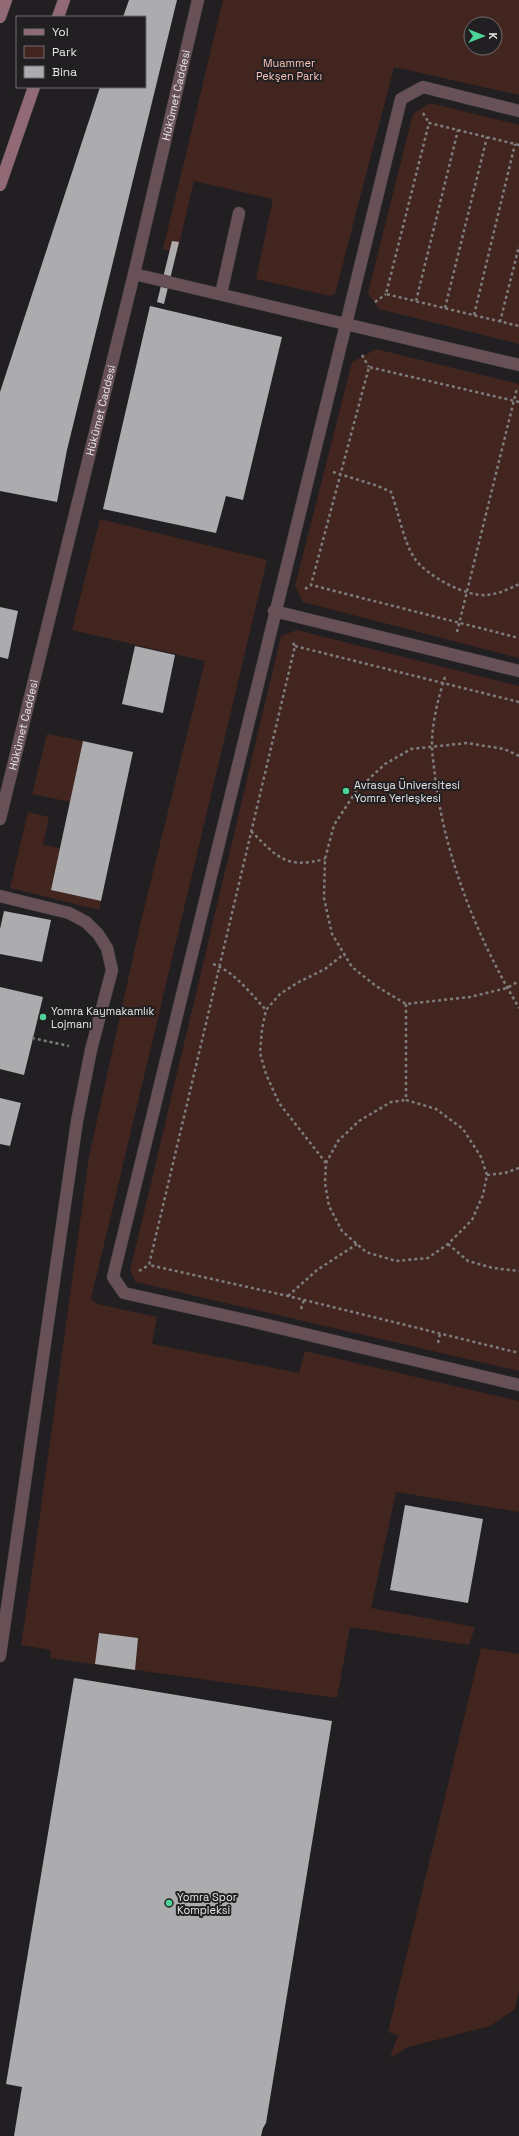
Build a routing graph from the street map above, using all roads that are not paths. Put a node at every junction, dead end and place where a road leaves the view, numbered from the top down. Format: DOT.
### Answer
graph roads {
  1 [pos="6,0"];
  2 [pos="64,0"];
  3 [pos="198,0"];
  4 [pos="58,16"];
  5 [pos="0,17"];
  6 [pos="34,88"];
  7 [pos="519,111"];
  8 [pos="0,185"];
  9 [pos="239,213"];
  10 [pos="134,274"];
  11 [pos="221,294"];
  12 [pos="346,323"];
  13 [pos="519,365"];
  14 [pos="274,611"];
  15 [pos="519,671"];
  16 [pos="0,819"];
  17 [pos="0,896"];
  18 [pos="519,1385"];
  19 [pos="0,1656"];
  1 -- 5 [label="main road"];
  2 -- 4 [label="main road"];
  3 -- 10 [label="street, Hükümet Caddesi"];
  6 -- 8 [label="main road"];
  7 -- 12 [label="street"];
  9 -- 11 [label="street"];
  10 -- 11 [label="street"];
  10 -- 16 [label="street, Hükümet Caddesi"];
  11 -- 12 [label="street"];
  12 -- 13 [label="street"];
  12 -- 14 [label="street"];
  14 -- 15 [label="street"];
  14 -- 18 [label="street"];
  17 -- 19 [label="street"];
}
